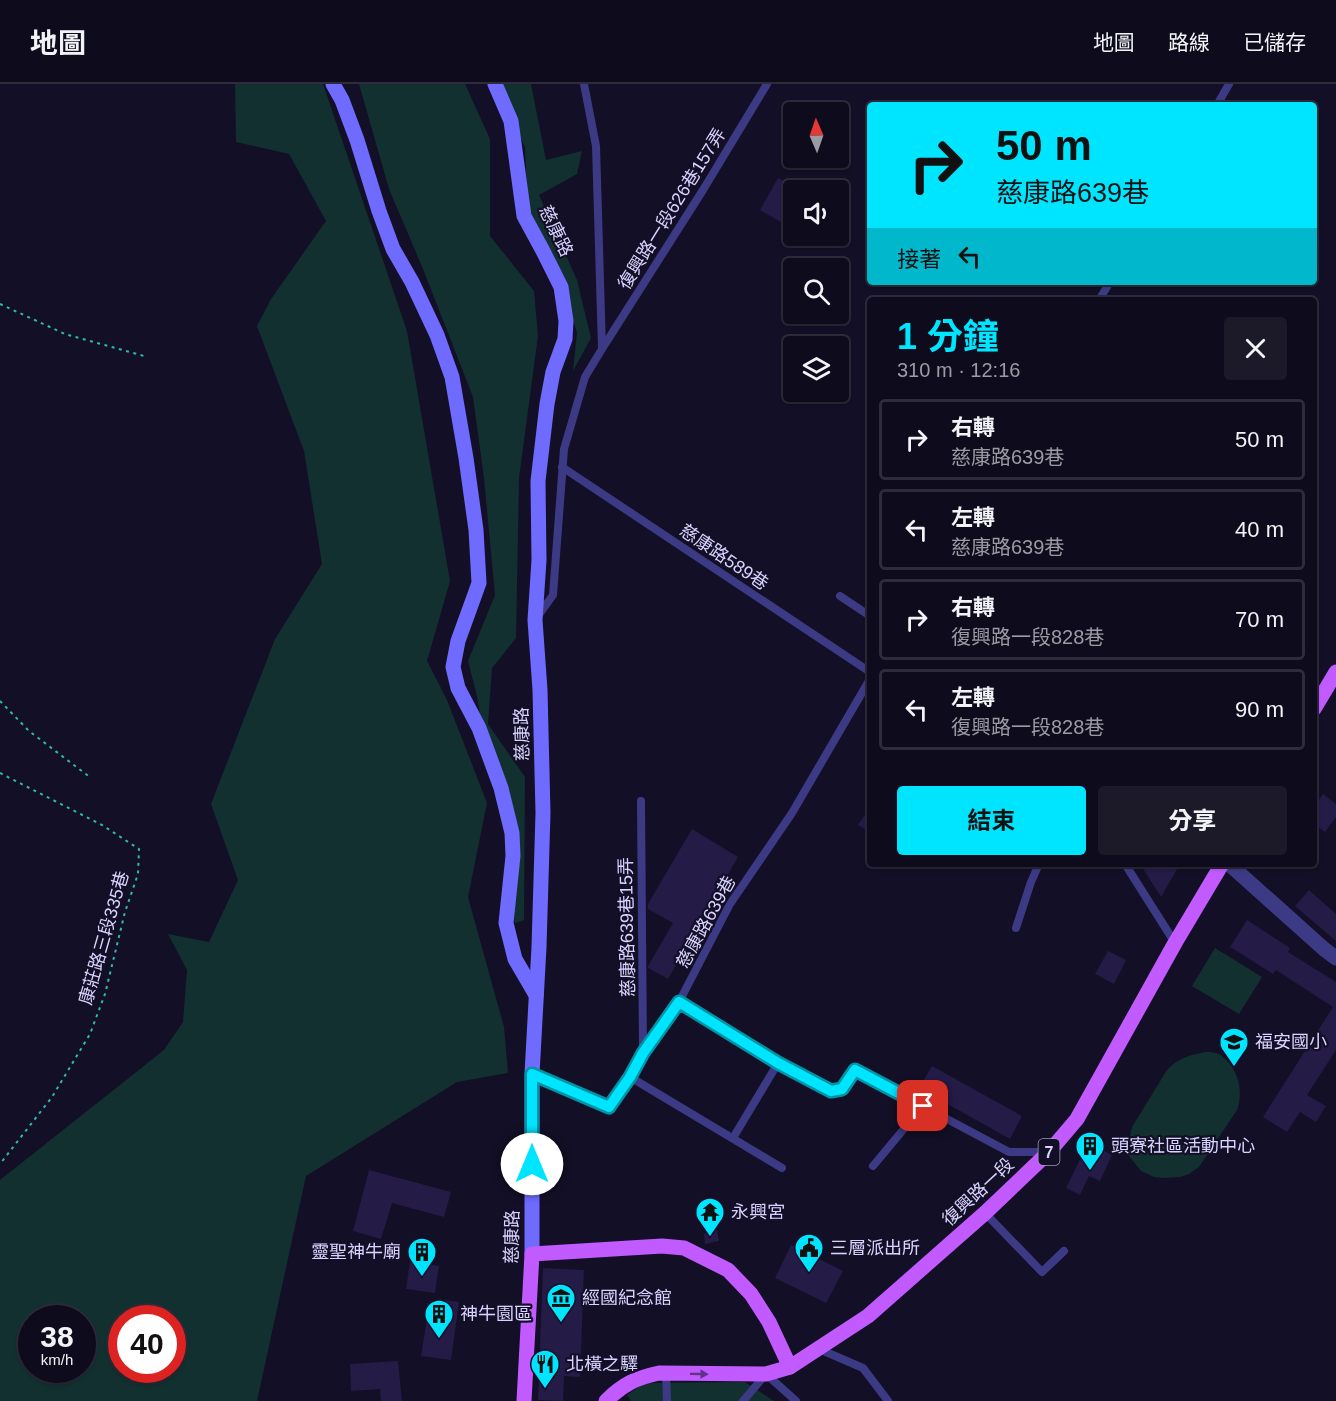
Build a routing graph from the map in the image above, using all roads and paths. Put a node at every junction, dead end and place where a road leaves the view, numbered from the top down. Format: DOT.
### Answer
graph roads {
  1 [pos="333,84"];
  2 [pos="495,84"];
  3 [pos="584,84"];
  4 [pos="767,84"];
  5 [pos="1229,84"];
  6 [pos="1219,102"];
  7 [pos="0,304"];
  8 [pos="602,349"];
  9 [pos="144,356"];
  10 [pos="562,467"];
  11 [pos="840,596"];
  12 [pos="867,614"];
  13 [pos="535,620"];
  14 [pos="867,670"];
  15 [pos="1336,672"];
  16 [pos="867,684"];
  17 [pos="0,701"];
  18 [pos="1317,705"];
  19 [pos="0,773"];
  20 [pos="91,778"];
  21 [pos="641,801"];
  22 [pos="1038,867"];
  23 [pos="1127,867"];
  24 [pos="1220,867"];
  25 [pos="1232,867"];
  26 [pos="1016,928"];
  27 [pos="1175,943"];
  28 [pos="1336,958"];
  29 [pos="536,995"];
  30 [pos="679,1002"];
  31 [pos="643,1053"];
  32 [pos="778,1063"];
  33 [pos="532,1074"];
  34 [pos="630,1077"];
  35 [pos="923,1106"];
  36 [pos="734,1138"];
  37 [pos="1049,1152"];
  38 [pos="0,1164"];
  39 [pos="873,1166"];
  40 [pos="782,1168"];
  41 [pos="985,1213"];
  42 [pos="1064,1251"];
  43 [pos="532,1254"];
  44 [pos="818,1348"];
  45 [pos="790,1367"];
  46 [pos="666,1373"];
  47 [pos="766,1374"];
  48 [pos="524,1401"];
  49 [pos="606,1401"];
  50 [pos="668,1401"];
  51 [pos="743,1401"];
  52 [pos="796,1401"];
  53 [pos="888,1401"];
  1 -- 29 [label="street"];
  2 -- 13 [label="street, 慈康路"];
  3 -- 8 [label="lane"];
  4 -- 8 [label="lane, 復興路一段626巷157弄"];
  5 -- 6 [label="lane"];
  7 -- 9 [label="path"];
  8 -- 10 [label="lane"];
  10 -- 13 [label="lane"];
  10 -- 14 [label="lane, 慈康路589巷"];
  11 -- 12 [label="lane"];
  13 -- 29 [label="street, 慈康路"];
  15 -- 18 [label="main road"];
  16 -- 30 [label="lane, 慈康路639巷"];
  17 -- 20 [label="path"];
  19 -- 38 [label="path, 康莊路三段335巷"];
  21 -- 31 [label="lane, 慈康路639巷15弄"];
  22 -- 26 [label="lane"];
  23 -- 27 [label="lane"];
  24 -- 27 [label="main road, 復興路一段 / 7"];
  25 -- 28 [label="street"];
  27 -- 37 [label="main road, 復興路一段 / 7"];
  29 -- 33 [label="street, 慈康路"];
  30 -- 31 [label="lane, 慈康路639巷"];
  30 -- 32 [label="lane"];
  31 -- 34 [label="lane, 慈康路639巷"];
  32 -- 35 [label="lane"];
  32 -- 36 [label="lane"];
  33 -- 34 [label="lane, 慈康路639巷"];
  33 -- 43 [label="street, 慈康路"];
  34 -- 36 [label="lane"];
  35 -- 37 [label="lane"];
  35 -- 39 [label="lane"];
  36 -- 40 [label="lane"];
  37 -- 41 [label="main road, 復興路一段 / 7"];
  41 -- 42 [label="lane"];
  41 -- 44 [label="main road, 復興路一段 / 7"];
  43 -- 45 [label="main road"];
  43 -- 48 [label="main road, 慈康路"];
  44 -- 45 [label="main road, 復興路一段 / 7"];
  44 -- 53 [label="lane"];
  45 -- 47 [label="main road, 復興路一段 / 7"];
  46 -- 47 [label="main road, 復興路一段 / 7, one-way"];
  46 -- 49 [label="main road, 復興路一段 / 7"];
  46 -- 50 [label="lane"];
  47 -- 51 [label="lane"];
  47 -- 52 [label="lane"];
}
